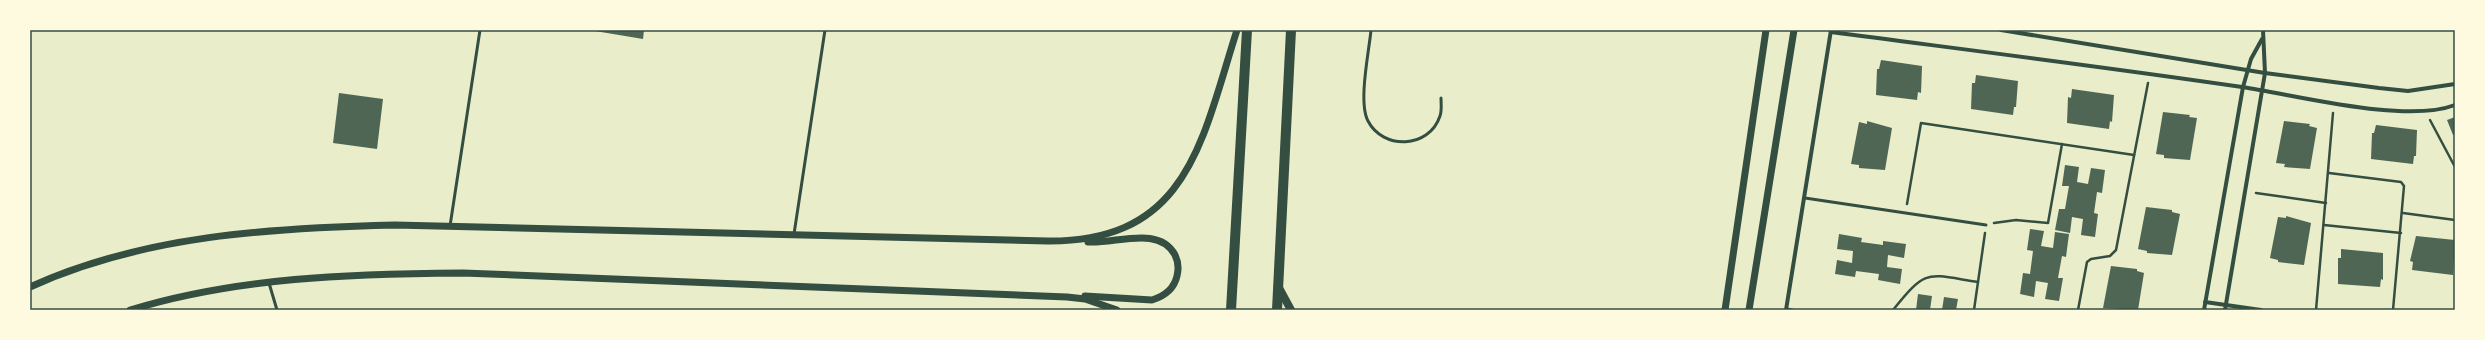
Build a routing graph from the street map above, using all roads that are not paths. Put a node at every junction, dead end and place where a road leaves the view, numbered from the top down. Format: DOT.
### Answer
graph roads {
  1 [pos="480,30"];
  2 [pos="825,30"];
  3 [pos="1237,30"];
  4 [pos="1247,30"];
  5 [pos="1291,30"];
  6 [pos="1371,30"];
  7 [pos="1766,30"];
  8 [pos="1794,30"];
  9 [pos="2001,30"];
  10 [pos="2263,30"];
  11 [pos="1831,31"];
  12 [pos="2262,39"];
  13 [pos="2247,69"];
  14 [pos="2265,73"];
  15 [pos="2455,84"];
  16 [pos="2243,87"];
  17 [pos="2262,91"];
  18 [pos="1441,98"];
  19 [pos="2455,105"];
  20 [pos="1805,198"];
  21 [pos="1986,225"];
  22 [pos="450,226"];
  23 [pos="794,236"];
  24 [pos="1075,241"];
  25 [pos="268,281"];
  26 [pos="1278,286"];
  27 [pos="30,288"];
  28 [pos="1067,297"];
  29 [pos="2205,302"];
  30 [pos="2226,308"];
  31 [pos="130,310"];
  32 [pos="277,310"];
  33 [pos="1117,310"];
  34 [pos="1231,310"];
  35 [pos="1277,310"];
  36 [pos="1291,310"];
  37 [pos="1725,310"];
  38 [pos="1749,310"];
  39 [pos="1787,310"];
  40 [pos="1792,310"];
  41 [pos="2204,310"];
  42 [pos="2261,310"];
  1 -- 22 [label="lane"];
  2 -- 23 [label="lane"];
  3 -- 24 [label="street"];
  4 -- 34 [label="main road"];
  5 -- 26 [label="main road"];
  6 -- 18 [label="lane"];
  7 -- 37 [label="street"];
  8 -- 38 [label="street"];
  9 -- 13 [label="street"];
  10 -- 12 [label="street"];
  11 -- 16 [label="street"];
  11 -- 20 [label="street"];
  12 -- 13 [label="street"];
  12 -- 14 [label="street"];
  13 -- 14 [label="street"];
  13 -- 16 [label="street"];
  14 -- 15 [label="street"];
  14 -- 17 [label="street"];
  16 -- 17 [label="street"];
  16 -- 29 [label="street"];
  17 -- 19 [label="street"];
  17 -- 30 [label="street"];
  20 -- 21 [label="lane"];
  20 -- 39 [label="street"];
  22 -- 23 [label="street"];
  22 -- 27 [label="street"];
  23 -- 24 [label="street"];
  24 -- 28 [label="street"];
  25 -- 28 [label="street"];
  25 -- 31 [label="street"];
  25 -- 32 [label="lane"];
  26 -- 35 [label="main road"];
  26 -- 36 [label="main road"];
  28 -- 33 [label="street"];
  29 -- 30 [label="street"];
  29 -- 41 [label="street"];
  30 -- 42 [label="street"];
  39 -- 40 [label="lane"];
}
